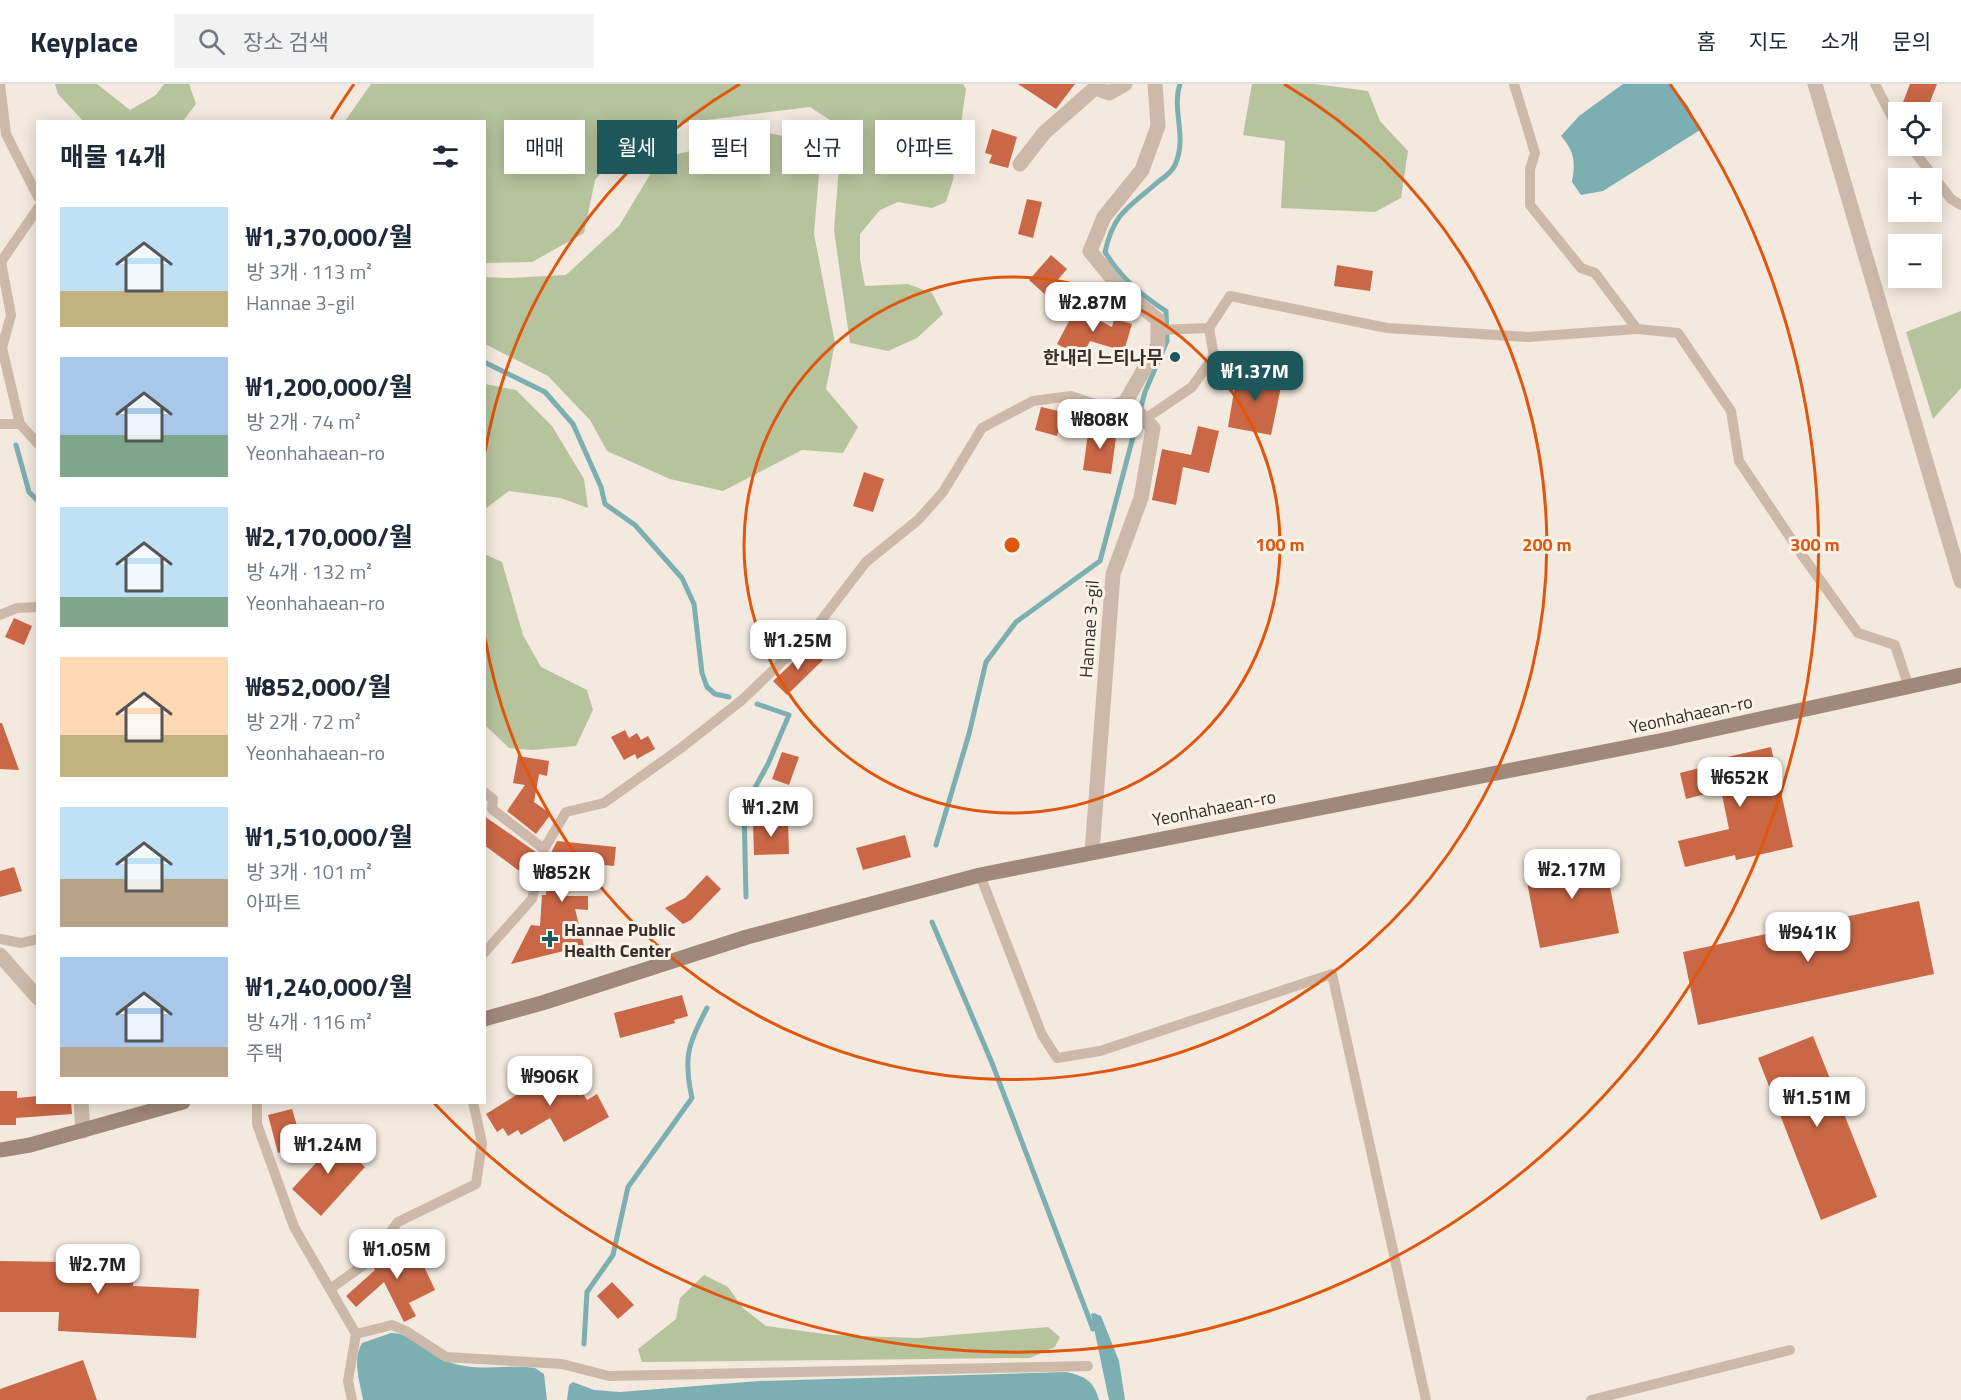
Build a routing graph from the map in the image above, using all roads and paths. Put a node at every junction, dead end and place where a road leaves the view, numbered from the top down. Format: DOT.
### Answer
graph roads {
  1 [pos="0,84"];
  2 [pos="1125,84"];
  3 [pos="1155,84"];
  4 [pos="1514,84"];
  5 [pos="1815,84"];
  6 [pos="1875,84"];
  7 [pos="1888,109"];
  8 [pos="1918,156"];
  9 [pos="1020,164"];
  10 [pos="36,193"];
  11 [pos="1961,205"];
  12 [pos="36,211"];
  13 [pos="1209,328"];
  14 [pos="1638,329"];
  15 [pos="1158,330"];
  16 [pos="1126,401"];
  17 [pos="1145,419"];
  18 [pos="0,424"];
  19 [pos="20,424"];
  20 [pos="36,442"];
  21 [pos="1961,581"];
  22 [pos="36,607"];
  23 [pos="0,615"];
  24 [pos="1961,675"];
  25 [pos="1910,688"];
  26 [pos="486,794"];
  27 [pos="544,849"];
  28 [pos="1092,852"];
  29 [pos="980,875"];
  30 [pos="0,939"];
  31 [pos="36,939"];
  32 [pos="486,951"];
  33 [pos="0,955"];
  34 [pos="36,996"];
  35 [pos="486,1017"];
  36 [pos="81,1104"];
  37 [pos="176,1104"];
  38 [pos="257,1104"];
  39 [pos="473,1104"];
  40 [pos="83,1131"];
  41 [pos="0,1150"];
  42 [pos="330,1289"];
  43 [pos="356,1334"];
  44 [pos="1790,1350"];
  45 [pos="1088,1366"];
  46 [pos="352,1400"];
  47 [pos="1426,1400"];
  48 [pos="1591,1400"];
  1 -- 10 [label="lane"];
  2 -- 9 [label="street"];
  3 -- 15 [label="street"];
  4 -- 14 [label="lane"];
  5 -- 21 [label="street"];
  6 -- 7 [label="lane"];
  8 -- 11 [label="lane"];
  12 -- 19 [label="lane"];
  13 -- 14 [label="lane"];
  13 -- 15 [label="lane"];
  13 -- 17 [label="lane"];
  14 -- 25 [label="lane"];
  15 -- 16 [label="street"];
  16 -- 17 [label="street"];
  16 -- 27 [label="lane"];
  17 -- 28 [label="street, Hannae 3-gil"];
  18 -- 19 [label="lane"];
  19 -- 20 [label="lane"];
  22 -- 23 [label="lane"];
  24 -- 25 [label="street, Yeonhahaean-ro"];
  25 -- 28 [label="street, Yeonhahaean-ro"];
  26 -- 27 [label="lane"];
  27 -- 32 [label="lane"];
  28 -- 29 [label="street, Yeonhahaean-ro"];
  29 -- 35 [label="street, Yeonhahaean-ro"];
  29 -- 47 [label="lane"];
  30 -- 31 [label="lane"];
  33 -- 34 [label="street"];
  36 -- 40 [label="street"];
  37 -- 40 [label="street"];
  38 -- 42 [label="lane"];
  39 -- 42 [label="lane"];
  40 -- 41 [label="street"];
  42 -- 43 [label="lane"];
  43 -- 45 [label="lane"];
  43 -- 46 [label="lane"];
  44 -- 48 [label="lane"];
}
